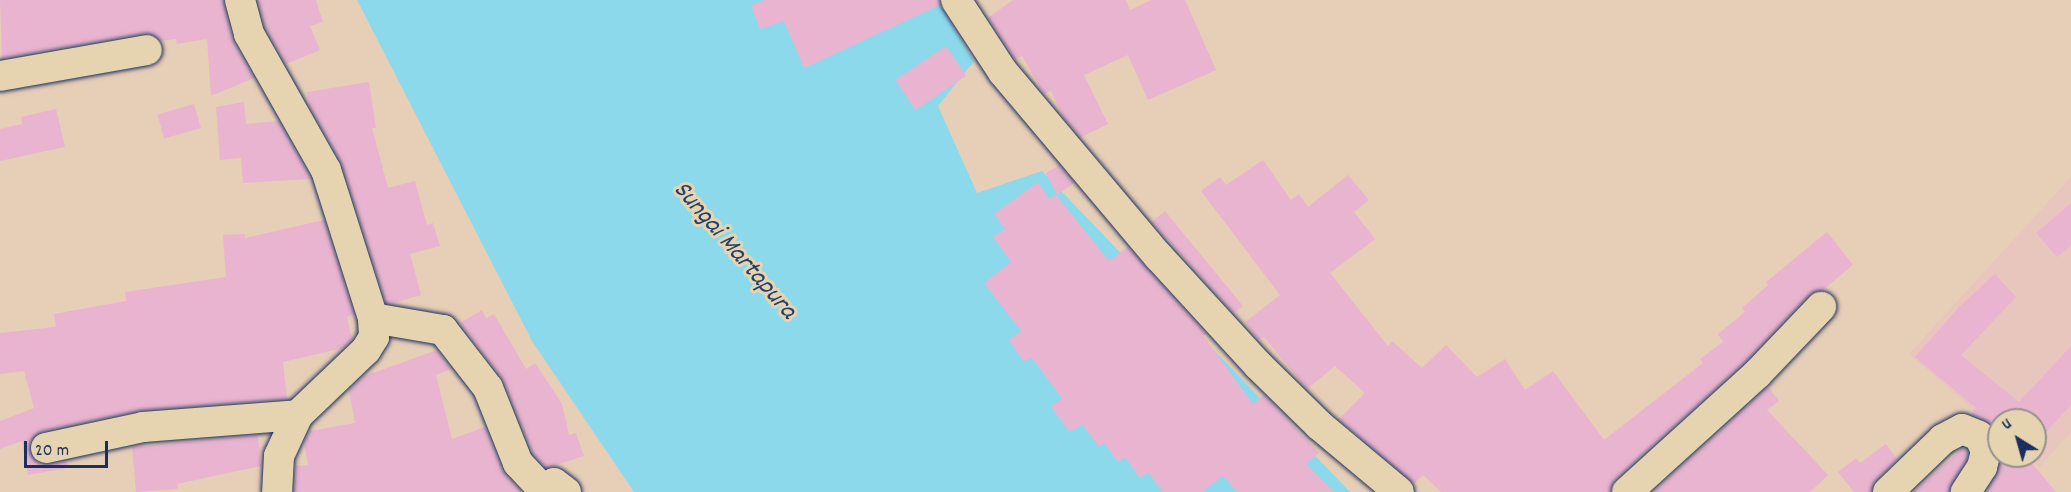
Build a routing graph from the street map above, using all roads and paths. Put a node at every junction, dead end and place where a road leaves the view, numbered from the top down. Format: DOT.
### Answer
graph roads {
  1 [pos="240,0"];
  2 [pos="956,0"];
  3 [pos="147,50"];
  4 [pos="0,76"];
  5 [pos="1821,307"];
  6 [pos="373,318"];
  7 [pos="298,415"];
  8 [pos="46,448"];
  9 [pos="277,492"];
  10 [pos="566,492"];
  11 [pos="1399,492"];
  12 [pos="1627,492"];
  13 [pos="1888,492"];
  14 [pos="1966,492"];
  1 -- 6 [label="street"];
  2 -- 11 [label="street"];
  3 -- 4 [label="street"];
  5 -- 12 [label="street"];
  6 -- 7 [label="street"];
  6 -- 10 [label="street"];
  7 -- 8 [label="street"];
  7 -- 9 [label="street"];
  13 -- 14 [label="street"];
}
